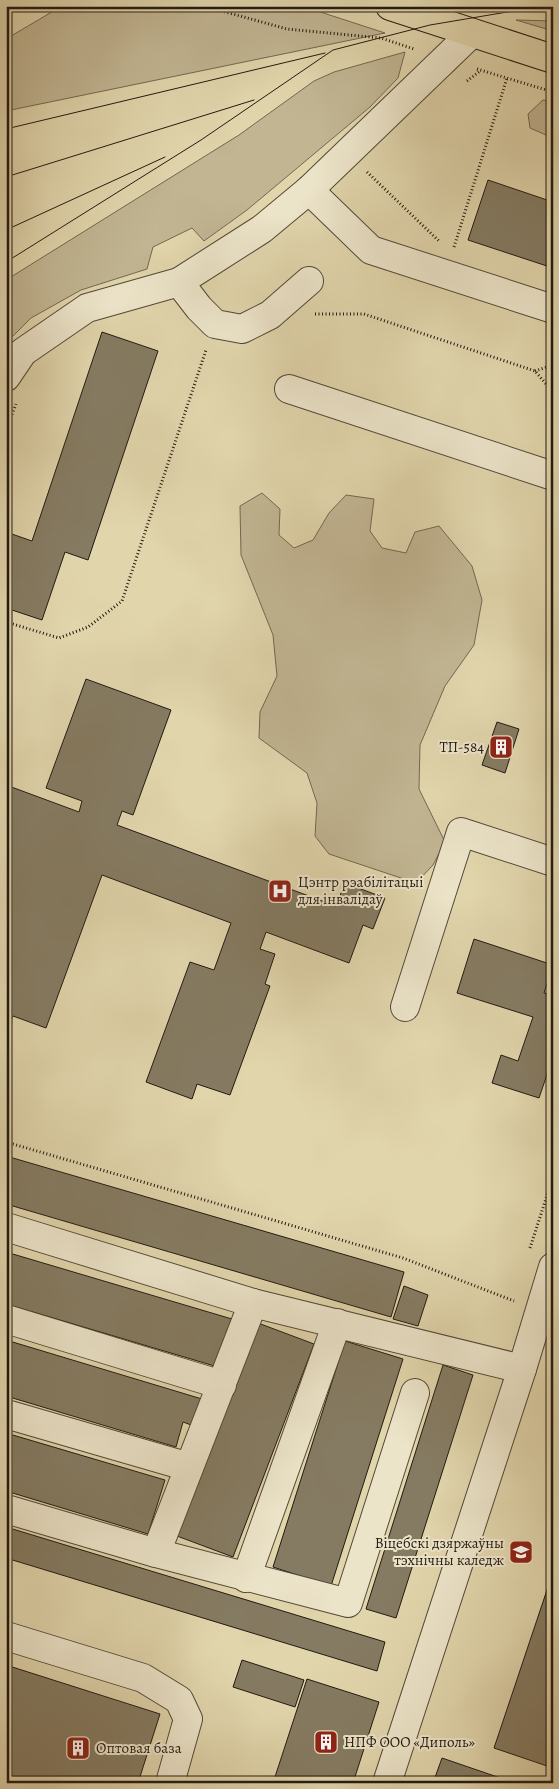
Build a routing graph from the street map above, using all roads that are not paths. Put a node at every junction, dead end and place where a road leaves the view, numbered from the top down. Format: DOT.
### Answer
graph roads {
  1 [pos="390,6"];
  2 [pos="472,33"];
  3 [pos="553,59"];
  4 [pos="309,190"];
  5 [pos="309,280"];
  6 [pos="179,282"];
  7 [pos="553,310"];
  8 [pos="6,377"];
  9 [pos="289,389"];
  10 [pos="553,476"];
  11 [pos="553,862"];
  12 [pos="405,1007"];
  13 [pos="6,1227"];
  14 [pos="553,1267"];
  15 [pos="253,1302"];
  16 [pos="536,1306"];
  17 [pos="6,1319"];
  18 [pos="337,1323"];
  19 [pos="522,1370"];
  20 [pos="222,1385"];
  21 [pos="415,1393"];
  22 [pos="6,1414"];
  23 [pos="189,1467"];
  24 [pos="6,1509"];
  25 [pos="156,1553"];
  26 [pos="246,1578"];
  27 [pos="6,1636"];
  28 [pos="170,1783"];
  29 [pos="387,1783"];
  1 -- 2 [label="main road"];
  2 -- 3 [label="main road"];
  2 -- 4 [label="street"];
  4 -- 6 [label="street"];
  4 -- 7 [label="street"];
  5 -- 6 [label="street"];
  6 -- 8 [label="street"];
  9 -- 10 [label="street"];
  11 -- 12 [label="street"];
  13 -- 15 [label="street"];
  14 -- 16 [label="street"];
  15 -- 18 [label="street"];
  15 -- 20 [label="street"];
  16 -- 19 [label="street"];
  17 -- 20 [label="street"];
  18 -- 19 [label="street"];
  18 -- 26 [label="street"];
  19 -- 29 [label="street"];
  20 -- 23 [label="street"];
  21 -- 26 [label="street"];
  22 -- 23 [label="street"];
  23 -- 25 [label="street"];
  24 -- 25 [label="street"];
  25 -- 26 [label="street"];
  27 -- 28 [label="street"];
}
